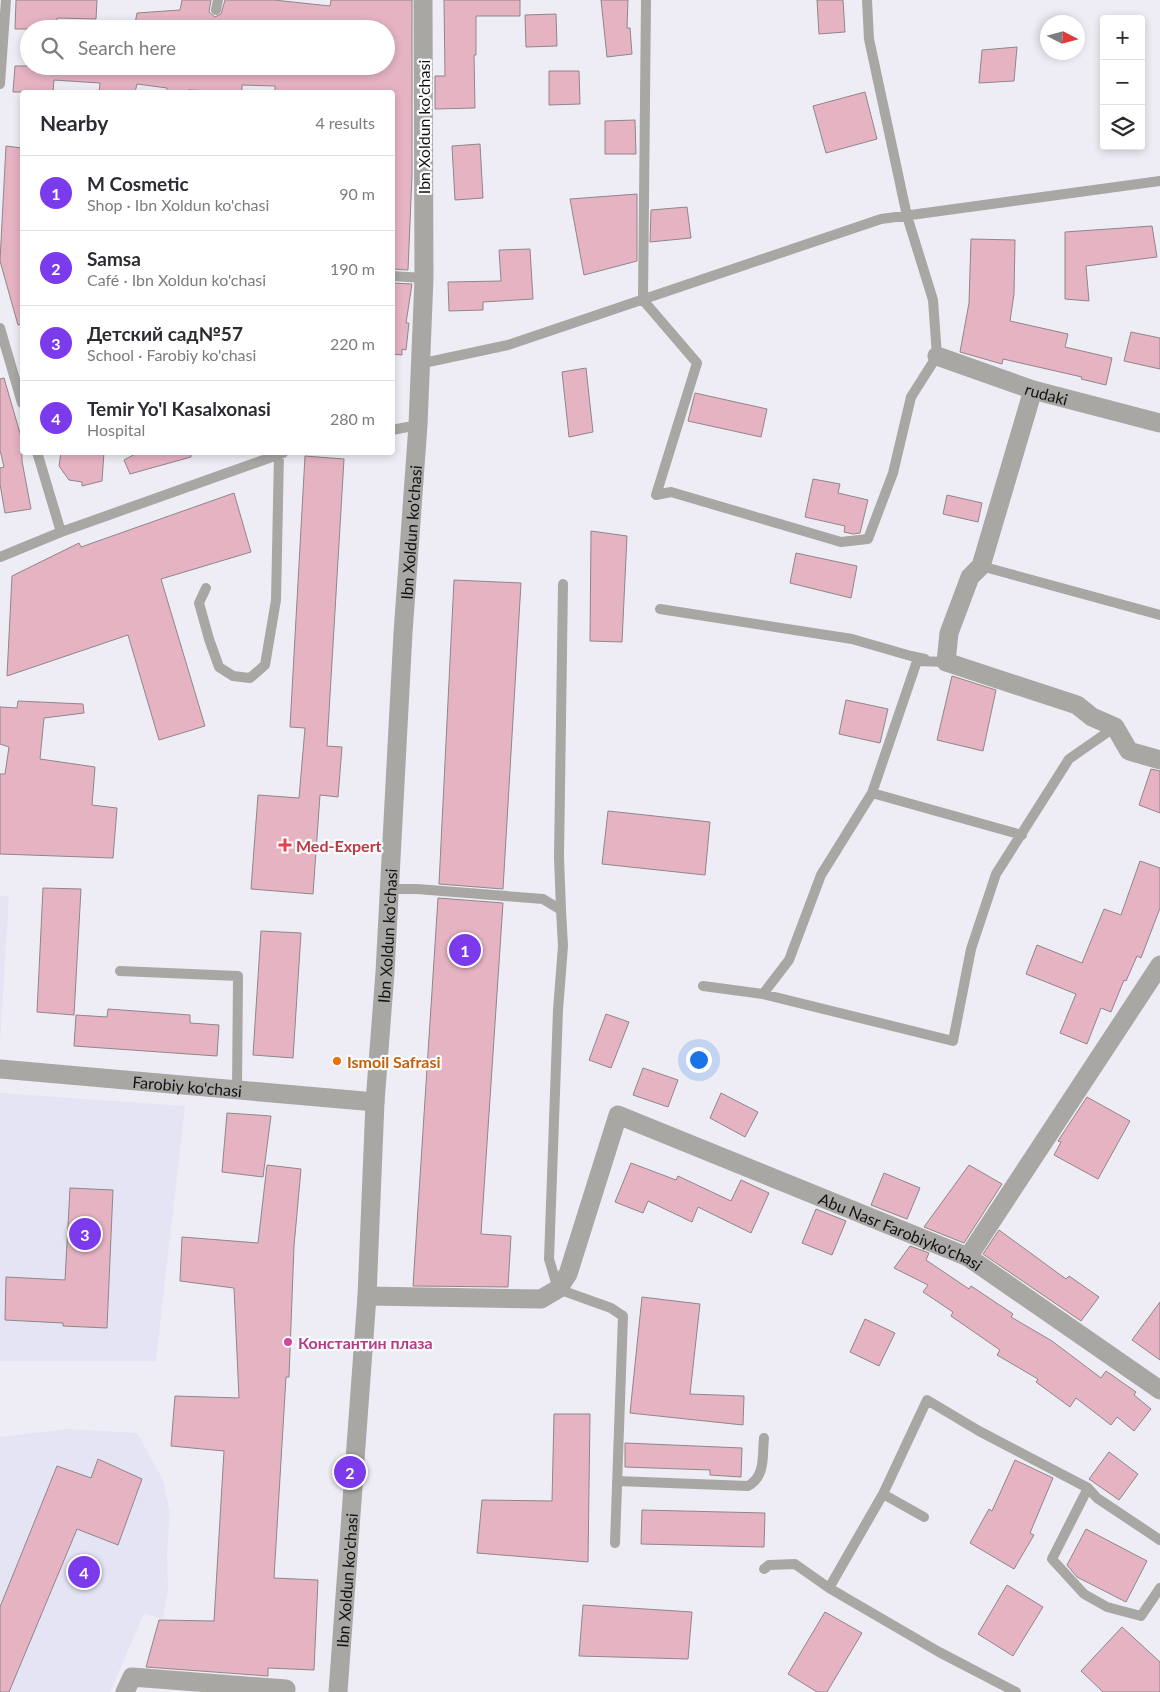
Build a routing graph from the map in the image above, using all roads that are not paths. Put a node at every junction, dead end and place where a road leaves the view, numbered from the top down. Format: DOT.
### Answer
graph roads {
  1 [pos="6,0"];
  2 [pos="423,0"];
  3 [pos="646,0"];
  4 [pos="867,0"];
  5 [pos="0,84"];
  6 [pos="1160,181"];
  7 [pos="907,216"];
  8 [pos="395,276"];
  9 [pos="424,278"];
  10 [pos="643,300"];
  11 [pos="0,328"];
  12 [pos="937,356"];
  13 [pos="419,364"];
  14 [pos="1033,390"];
  15 [pos="20,396"];
  16 [pos="1160,423"];
  17 [pos="418,425"];
  18 [pos="395,429"];
  19 [pos="38,455"];
  20 [pos="275,455"];
  21 [pos="281,455"];
  22 [pos="61,532"];
  23 [pos="0,558"];
  24 [pos="981,566"];
  25 [pos="563,584"];
  26 [pos="206,588"];
  27 [pos="660,608"];
  28 [pos="1160,615"];
  29 [pos="946,662"];
  30 [pos="1115,727"];
  31 [pos="1160,760"];
  32 [pos="872,793"];
  33 [pos="1022,834"];
  34 [pos="390,889"];
  35 [pos="561,910"];
  36 [pos="1160,965"];
  37 [pos="120,971"];
  38 [pos="703,986"];
  39 [pos="763,994"];
  40 [pos="0,1069"];
  41 [pos="236,1090"];
  42 [pos="375,1102"];
  43 [pos="968,1257"];
  44 [pos="558,1289"];
  45 [pos="367,1296"];
  46 [pos="1160,1390"];
  47 [pos="764,1438"];
  48 [pos="617,1481"];
  49 [pos="1088,1488"];
  50 [pos="883,1494"];
  51 [pos="924,1517"];
  52 [pos="1160,1540"];
  53 [pos="615,1544"];
  54 [pos="764,1569"];
  55 [pos="829,1588"];
  56 [pos="1160,1588"];
  57 [pos="286,1689"];
  58 [pos="125,1692"];
  59 [pos="338,1692"];
  60 [pos="1016,1692"];
  1 -- 5 [label="lane"];
  2 -- 9 [label="street, Ibn Xoldun ko'chasi"];
  3 -- 10 [label="lane"];
  4 -- 7 [label="lane"];
  6 -- 7 [label="lane"];
  7 -- 10 [label="lane"];
  7 -- 12 [label="lane"];
  8 -- 9 [label="lane"];
  9 -- 13 [label="street, Ibn Xoldun ko'chasi"];
  10 -- 12 [label="lane"];
  10 -- 13 [label="lane"];
  11 -- 15 [label="lane"];
  12 -- 14 [label="street, rudaki"];
  13 -- 17 [label="street, Ibn Xoldun ko'chasi"];
  14 -- 16 [label="street, rudaki"];
  14 -- 24 [label="street"];
  17 -- 18 [label="lane"];
  17 -- 34 [label="street, Ibn Xoldun ko'chasi"];
  19 -- 22 [label="lane"];
  20 -- 22 [label="lane"];
  21 -- 26 [label="lane"];
  22 -- 23 [label="lane"];
  24 -- 28 [label="lane"];
  24 -- 29 [label="street"];
  25 -- 35 [label="lane"];
  27 -- 29 [label="lane"];
  29 -- 30 [label="street"];
  29 -- 32 [label="lane"];
  30 -- 31 [label="street"];
  30 -- 33 [label="lane"];
  32 -- 33 [label="lane"];
  32 -- 39 [label="lane"];
  33 -- 39 [label="lane"];
  34 -- 35 [label="lane"];
  34 -- 42 [label="street, Ibn Xoldun ko'chasi"];
  35 -- 44 [label="lane"];
  36 -- 43 [label="street"];
  37 -- 41 [label="lane"];
  38 -- 39 [label="lane"];
  40 -- 41 [label="street, Farobiy ko'chasi"];
  41 -- 42 [label="street, Farobiy ko'chasi"];
  42 -- 45 [label="street, Ibn Xoldun ko'chasi"];
  43 -- 44 [label="street, Abu Nasr Farobiyko'chasi"];
  43 -- 46 [label="street, Abu Nasr Farobiyko'chasi"];
  44 -- 45 [label="street"];
  44 -- 48 [label="lane"];
  45 -- 59 [label="street, Ibn Xoldun ko'chasi"];
  47 -- 48 [label="lane"];
  48 -- 53 [label="lane"];
  49 -- 50 [label="lane"];
  49 -- 52 [label="lane"];
  49 -- 56 [label="lane"];
  50 -- 51 [label="lane"];
  50 -- 55 [label="lane"];
  54 -- 55 [label="lane"];
  55 -- 60 [label="lane"];
  57 -- 58 [label="street"];
}
